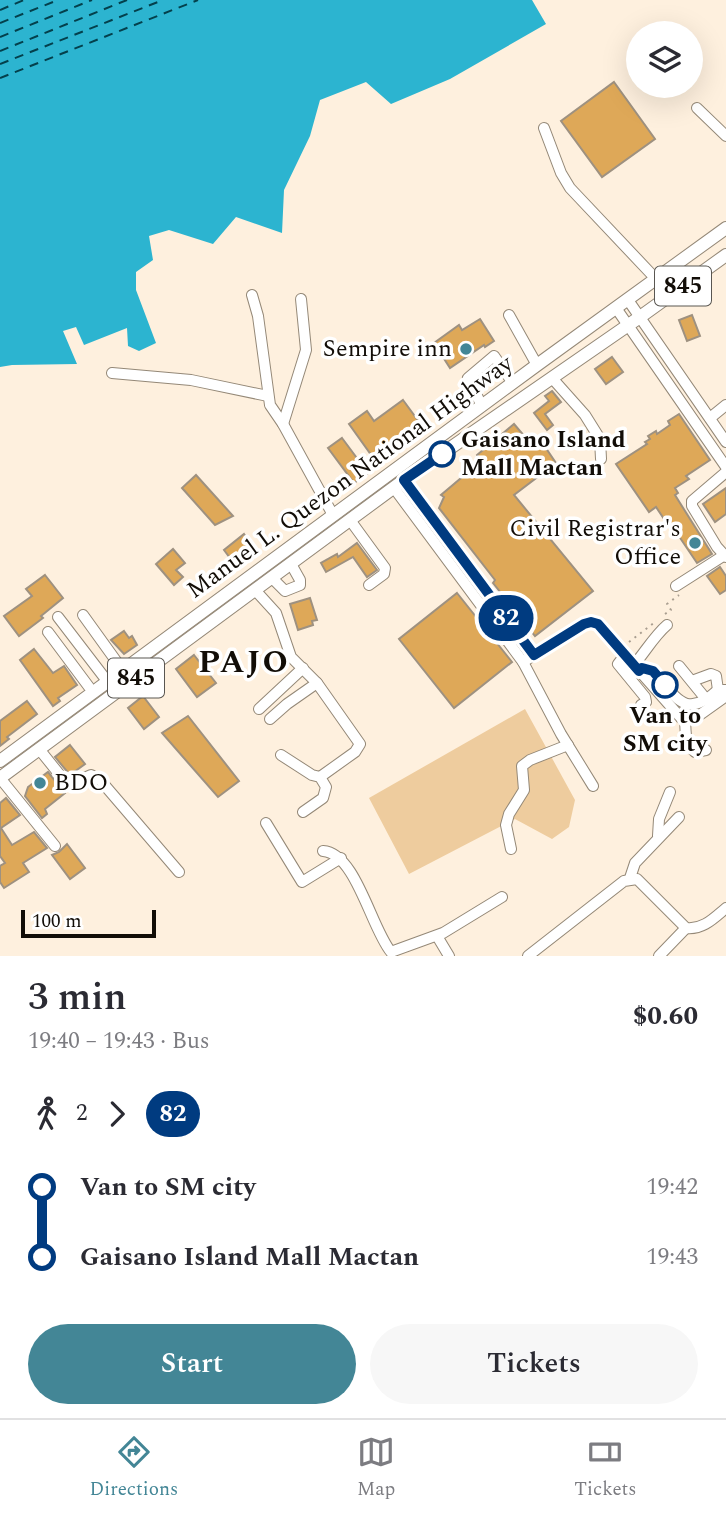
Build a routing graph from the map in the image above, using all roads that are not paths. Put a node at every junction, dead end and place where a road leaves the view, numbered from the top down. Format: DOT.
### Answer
graph roads {
  1 [pos="697,108"];
  2 [pos="544,128"];
  3 [pos="726,136"];
  4 [pos="726,228"];
  5 [pos="726,255"];
  6 [pos="656,279"];
  7 [pos="252,295"];
  8 [pos="301,299"];
  9 [pos="628,300"];
  10 [pos="616,308"];
  11 [pos="509,315"];
  12 [pos="634,321"];
  13 [pos="537,365"];
  14 [pos="112,373"];
  15 [pos="552,378"];
  16 [pos="513,383"];
  17 [pos="268,396"];
  18 [pos="726,405"];
  19 [pos="482,406"];
  20 [pos="710,418"];
  21 [pos="283,424"];
  22 [pos="726,442"];
  23 [pos="723,454"];
  24 [pos="601,458"];
  25 [pos="726,470"];
  26 [pos="399,484"];
  27 [pos="333,515"];
  28 [pos="350,520"];
  29 [pos="433,530"];
  30 [pos="725,556"];
  31 [pos="291,564"];
  32 [pos="261,568"];
  33 [pos="272,578"];
  34 [pos="369,585"];
  35 [pos="676,586"];
  36 [pos="256,591"];
  37 [pos="83,615"];
  38 [pos="58,617"];
  39 [pos="667,625"];
  40 [pos="48,632"];
  41 [pos="622,652"];
  42 [pos="534,655"];
  43 [pos="143,656"];
  44 [pos="523,662"];
  45 [pos="119,665"];
  46 [pos="679,666"];
  47 [pos="303,668"];
  48 [pos="636,668"];
  49 [pos="104,677"];
  50 [pos="692,681"];
  51 [pos="317,683"];
  52 [pos="89,687"];
  53 [pos="724,692"];
  54 [pos="709,703"];
  55 [pos="641,705"];
  56 [pos="259,709"];
  57 [pos="270,719"];
  58 [pos="685,720"];
  59 [pos="568,745"];
  60 [pos="39,749"];
  61 [pos="706,750"];
  62 [pos="0,753"];
  63 [pos="281,755"];
  64 [pos="0,761"];
  65 [pos="320,777"];
  66 [pos="0,778"];
  67 [pos="593,786"];
  68 [pos="670,792"];
  69 [pos="303,812"];
  70 [pos="679,817"];
  71 [pos="266,823"];
  72 [pos="659,836"];
  73 [pos="55,846"];
  74 [pos="511,849"];
  75 [pos="323,851"];
  76 [pos="341,858"];
  77 [pos="179,872"];
  78 [pos="630,878"];
  79 [pos="502,897"];
  80 [pos="726,908"];
  81 [pos="686,928"];
  82 [pos="437,936"];
  83 [pos="449,956"];
  84 [pos="528,956"];
  85 [pos="659,956"];
  1 -- 3 [label="street"];
  2 -- 6 [label="street"];
  4 -- 6 [label="main road, Manuel L. Quezon National Highway / 845"];
  5 -- 12 [label="main road, Manuel L. Quezon National Highway / 845"];
  6 -- 9 [label="main road, Manuel L. Quezon National Highway / 845"];
  7 -- 17 [label="street"];
  8 -- 21 [label="street"];
  9 -- 10 [label="main road, Manuel L. Quezon National Highway / 845"];
  9 -- 12 [label="street"];
  10 -- 12 [label="street"];
  10 -- 13 [label="main road, Manuel L. Quezon National Highway / 845"];
  11 -- 13 [label="street"];
  12 -- 15 [label="main road, Manuel L. Quezon National Highway / 845"];
  12 -- 20 [label="street"];
  12 -- 23 [label="street"];
  13 -- 16 [label="main road, Manuel L. Quezon National Highway / 845"];
  14 -- 17 [label="street"];
  15 -- 24 [label="street"];
  15 -- 26 [label="main road, Manuel L. Quezon National Highway / 845"];
  16 -- 19 [label="main road, Manuel L. Quezon National Highway / 845"];
  16 -- 19 [label="street"];
  17 -- 21 [label="street"];
  18 -- 20 [label="street"];
  19 -- 27 [label="main road, Manuel L. Quezon National Highway / 845"];
  20 -- 22 [label="street"];
  21 -- 27 [label="street"];
  23 -- 25 [label="street"];
  25 -- 30 [label="street"];
  26 -- 28 [label="main road, Manuel L. Quezon National Highway / 845"];
  26 -- 29 [label="street"];
  27 -- 32 [label="main road, Manuel L. Quezon National Highway / 845"];
  28 -- 31 [label="main road, Manuel L. Quezon National Highway / 845"];
  28 -- 34 [label="street"];
  29 -- 42 [label="street"];
  29 -- 44 [label="street"];
  30 -- 35 [label="street"];
  31 -- 33 [label="main road, Manuel L. Quezon National Highway / 845"];
  31 -- 33 [label="street"];
  32 -- 33 [label="main road"];
  32 -- 43 [label="main road, Manuel L. Quezon National Highway / 845"];
  33 -- 36 [label="main road, Manuel L. Quezon National Highway / 845"];
  36 -- 47 [label="street"];
  36 -- 60 [label="main road, Manuel L. Quezon National Highway / 845"];
  37 -- 45 [label="street"];
  38 -- 49 [label="street"];
  39 -- 48 [label="street"];
  40 -- 52 [label="street"];
  41 -- 42 [label="street"];
  41 -- 48 [label="street"];
  41 -- 55 [label="street"];
  42 -- 44 [label="street"];
  43 -- 45 [label="main road"];
  43 -- 64 [label="main road, Manuel L. Quezon National Highway / 845"];
  44 -- 59 [label="street"];
  45 -- 49 [label="main road"];
  46 -- 50 [label="street"];
  47 -- 51 [label="street"];
  47 -- 56 [label="street"];
  48 -- 54 [label="street"];
  48 -- 58 [label="street"];
  49 -- 52 [label="main road"];
  50 -- 53 [label="street"];
  50 -- 54 [label="street"];
  51 -- 57 [label="street"];
  51 -- 65 [label="street"];
  52 -- 62 [label="main road"];
  53 -- 54 [label="street"];
  54 -- 58 [label="street"];
  58 -- 61 [label="street"];
  59 -- 67 [label="street"];
  59 -- 74 [label="street"];
  60 -- 66 [label="main road, Manuel L. Quezon National Highway / 845"];
  60 -- 77 [label="street"];
  63 -- 65 [label="street"];
  65 -- 69 [label="street"];
  66 -- 73 [label="street"];
  68 -- 72 [label="street"];
  70 -- 72 [label="street"];
  71 -- 76 [label="street"];
  72 -- 78 [label="street"];
  75 -- 76 [label="street"];
  76 -- 82 [label="street"];
  78 -- 81 [label="street"];
  78 -- 84 [label="street"];
  79 -- 82 [label="street"];
  80 -- 81 [label="street"];
  81 -- 85 [label="street"];
  82 -- 83 [label="street"];
}
